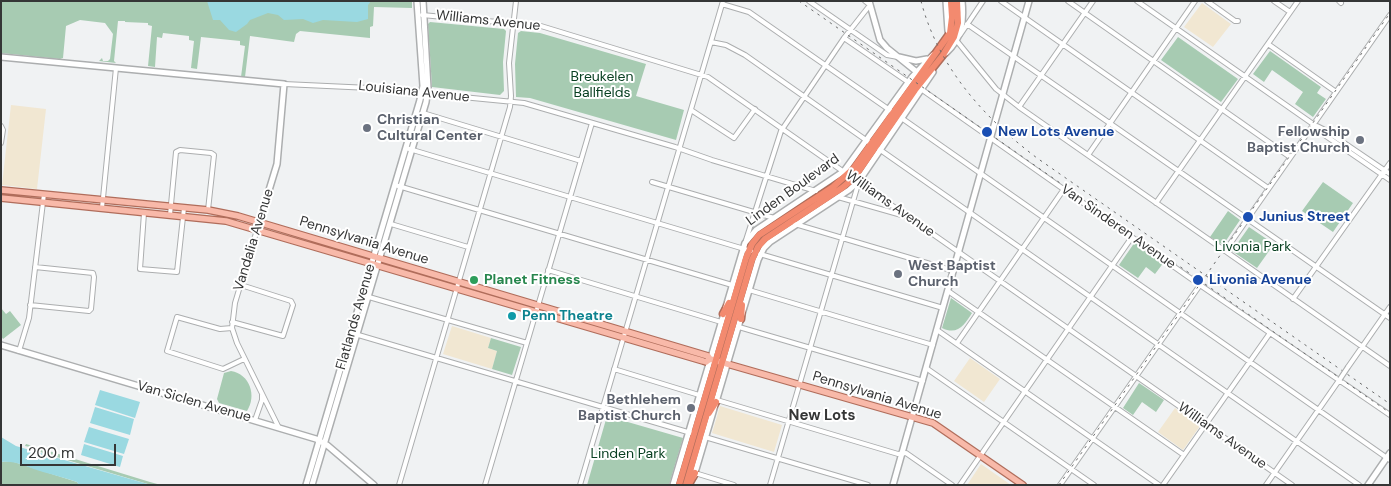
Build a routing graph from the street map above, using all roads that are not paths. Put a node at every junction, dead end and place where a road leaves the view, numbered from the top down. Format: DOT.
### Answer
graph roads {
  1 [pos="417,1"];
  2 [pos="423,1"];
  3 [pos="516,1"];
  4 [pos="809,1"];
  5 [pos="946,1"];
  6 [pos="951,1"];
  7 [pos="957,1"];
  8 [pos="962,1"];
  9 [pos="983,1"];
  10 [pos="1001,1"];
  11 [pos="1029,1"];
  12 [pos="1068,1"];
  13 [pos="1093,1"];
  14 [pos="1137,1"];
  15 [pos="1195,1"];
  16 [pos="1207,1"];
  17 [pos="1274,1"];
  18 [pos="1298,1"];
  19 [pos="868,2"];
  20 [pos="723,3"];
  21 [pos="1290,12"];
  22 [pos="1085,13"];
  23 [pos="420,15"];
  24 [pos="1390,15"];
  25 [pos="1025,18"];
  26 [pos="1238,21"];
  27 [pos="513,23"];
  28 [pos="967,24"];
  29 [pos="1176,28"];
  30 [pos="851,30"];
  31 [pos="844,38"];
  32 [pos="958,39"];
  33 [pos="945,40"];
  34 [pos="711,42"];
  35 [pos="1063,44"];
  36 [pos="1268,44"];
  37 [pos="936,53"];
  38 [pos="943,55"];
  39 [pos="1,57"];
  40 [pos="898,57"];
  41 [pos="1014,57"];
  42 [pos="928,59"];
  43 [pos="1153,61"];
  44 [pos="826,65"];
  45 [pos="116,68"];
  46 [pos="702,74"];
  47 [pos="920,74"];
  48 [pos="1041,76"];
  49 [pos="1245,76"];
  50 [pos="908,82"];
  51 [pos="284,84"];
  52 [pos="921,89"];
  53 [pos="1131,92"];
  54 [pos="1336,92"];
  55 [pos="424,93"];
  56 [pos="1003,95"];
  57 [pos="804,97"];
  58 [pos="511,102"];
  59 [pos="1019,107"];
  60 [pos="755,109"];
  61 [pos="1222,109"];
  62 [pos="691,110"];
  63 [pos="423,113"];
  64 [pos="895,114"];
  65 [pos="592,123"];
  66 [pos="1110,124"];
  67 [pos="1313,124"];
  68 [pos="1,126"];
  69 [pos="782,128"];
  70 [pos="501,137"];
  71 [pos="990,139"];
  72 [pos="1200,140"];
  73 [pos="1,143"];
  74 [pos="873,145"];
  75 [pos="409,149"];
  76 [pos="679,149"];
  77 [pos="1088,155"];
  78 [pos="1290,157"];
  79 [pos="581,161"];
  80 [pos="1390,163"];
  81 [pos="1178,172"];
  82 [pos="490,173"];
  83 [pos="1383,173"];
  84 [pos="981,174"];
  85 [pos="1390,174"];
  86 [pos="766,176"];
  87 [pos="851,176"];
  88 [pos="1390,180"];
  89 [pos="652,182"];
  90 [pos="398,186"];
  91 [pos="668,186"];
  92 [pos="1268,188"];
  93 [pos="1064,189"];
  94 [pos="1,190"];
  95 [pos="816,191"];
  96 [pos="44,194"];
  97 [pos="570,197"];
  98 [pos="838,197"];
  99 [pos="1,198"];
  100 [pos="102,200"];
  101 [pos="854,202"];
  102 [pos="43,203"];
  103 [pos="1156,203"];
  104 [pos="827,204"];
  105 [pos="171,207"];
  106 [pos="102,208"];
  107 [pos="184,208"];
  108 [pos="208,210"];
  109 [pos="479,210"];
  110 [pos="144,213"];
  111 [pos="756,213"];
  112 [pos="804,213"];
  113 [pos="970,213"];
  114 [pos="170,215"];
  115 [pos="183,216"];
  116 [pos="909,217"];
  117 [pos="1044,218"];
  118 [pos="778,219"];
  119 [pos="1247,219"];
  120 [pos="657,223"];
  121 [pos="391,224"];
  122 [pos="793,224"];
  123 [pos="258,226"];
  124 [pos="559,234"];
  125 [pos="1132,237"];
  126 [pos="843,238"];
  127 [pos="468,247"];
  128 [pos="1022,249"];
  129 [pos="751,250"];
  130 [pos="1225,251"];
  131 [pos="959,252"];
  132 [pos="373,256"];
  133 [pos="380,258"];
  134 [pos="646,260"];
  135 [pos="371,264"];
  136 [pos="378,265"];
  137 [pos="1112,266"];
  138 [pos="35,267"];
  139 [pos="1316,267"];
  140 [pos="548,270"];
  141 [pos="954,271"];
  142 [pos="832,275"];
  143 [pos="1000,280"];
  144 [pos="241,285"];
  145 [pos="457,285"];
  146 [pos="1200,285"];
  147 [pos="740,290"];
  148 [pos="948,290"];
  149 [pos="636,296"];
  150 [pos="368,297"];
  151 [pos="1090,297"];
  152 [pos="1293,299"];
  153 [pos="30,306"];
  154 [pos="1390,307"];
  155 [pos="943,308"];
  156 [pos="537,309"];
  157 [pos="821,312"];
  158 [pos="978,312"];
  159 [pos="1181,313"];
  160 [pos="723,314"];
  161 [pos="1385,314"];
  162 [pos="1390,318"];
  163 [pos="741,319"];
  164 [pos="447,320"];
  165 [pos="232,322"];
  166 [pos="721,322"];
  167 [pos="739,327"];
  168 [pos="232,328"];
  169 [pos="1069,328"];
  170 [pos="937,330"];
  171 [pos="1270,333"];
  172 [pos="354,334"];
  173 [pos="624,335"];
  174 [pos="526,343"];
  175 [pos="957,343"];
  176 [pos="1,345"];
  177 [pos="933,345"];
  178 [pos="1159,345"];
  179 [pos="1362,347"];
  180 [pos="810,348"];
  181 [pos="19,351"];
  182 [pos="244,358"];
  183 [pos="436,358"];
  184 [pos="1047,360"];
  185 [pos="719,362"];
  186 [pos="1250,362"];
  187 [pos="1390,366"];
  188 [pos="926,368"];
  189 [pos="614,369"];
  190 [pos="1137,376"];
  191 [pos="1339,380"];
  192 [pos="516,382"];
  193 [pos="922,382"];
  194 [pos="799,385"];
  195 [pos="260,391"];
  196 [pos="1025,391"];
  197 [pos="1228,393"];
  198 [pos="700,395"];
  199 [pos="717,401"];
  200 [pos="1115,407"];
  201 [pos="603,408"];
  202 [pos="1318,410"];
  203 [pos="1390,415"];
  204 [pos="912,417"];
  205 [pos="255,420"];
  206 [pos="705,420"];
  207 [pos="788,421"];
  208 [pos="1004,422"];
  209 [pos="1206,424"];
  210 [pos="279,428"];
  211 [pos="697,435"];
  212 [pos="1093,438"];
  213 [pos="1296,441"];
  214 [pos="322,442"];
  215 [pos="902,454"];
  216 [pos="980,455"];
  217 [pos="1184,456"];
  218 [pos="1389,457"];
  219 [pos="681,458"];
  220 [pos="778,458"];
  221 [pos="1071,469"];
  222 [pos="1274,472"];
  223 [pos="695,473"];
  224 [pos="683,484"];
  225 [pos="306,485"];
  226 [pos="312,485"];
  227 [pos="374,485"];
  228 [pos="399,485"];
  229 [pos="486,485"];
  230 [pos="580,485"];
  231 [pos="734,485"];
  232 [pos="770,485"];
  233 [pos="868,485"];
  234 [pos="893,485"];
  235 [pos="952,485"];
  236 [pos="960,485"];
  237 [pos="1023,485"];
  238 [pos="1060,485"];
  239 [pos="1094,485"];
  240 [pos="1159,485"];
  241 [pos="1164,485"];
  242 [pos="1266,485"];
  243 [pos="1292,485"];
  244 [pos="1359,485"];
  245 [pos="1368,485"];
  1 -- 23 [label="street, Flatlands Avenue"];
  2 -- 23 [label="street, Flatlands Avenue"];
  3 -- 27 [label="street"];
  4 -- 30 [label="street"];
  5 -- 33 [label="street, Linden Boulevard"];
  6 -- 33 [label="highway, Linden Boulevard"];
  7 -- 38 [label="highway, Linden Boulevard"];
  8 -- 32 [label="street"];
  9 -- 28 [label="street"];
  10 -- 25 [label="street"];
  11 -- 25 [label="street"];
  12 -- 22 [label="street"];
  13 -- 22 [label="street"];
  14 -- 29 [label="street"];
  15 -- 29 [label="street"];
  16 -- 26 [label="street"];
  17 -- 21 [label="street"];
  18 -- 21 [label="street"];
  19 -- 30 [label="street"];
  19 -- 40 [label="street"];
  20 -- 34 [label="street"];
  20 -- 44 [label="street"];
  21 -- 36 [label="street"];
  22 -- 35 [label="street"];
  22 -- 43 [label="street"];
  23 -- 27 [label="street, Williams Avenue"];
  23 -- 55 [label="street, Flatlands Avenue"];
  24 -- 54 [label="street"];
  25 -- 35 [label="street"];
  25 -- 41 [label="street"];
  27 -- 46 [label="street, Williams Avenue"];
  27 -- 58 [label="street"];
  28 -- 32 [label="street"];
  28 -- 41 [label="street"];
  29 -- 43 [label="street"];
  29 -- 49 [label="street"];
  30 -- 31 [label="street"];
  30 -- 40 [label="street"];
  31 -- 44 [label="street"];
  31 -- 50 [label="street"];
  32 -- 38 [label="street, Linden Boulevard"];
  32 -- 56 [label="street"];
  33 -- 37 [label="highway, Linden Boulevard"];
  34 -- 46 [label="street"];
  34 -- 57 [label="street"];
  35 -- 48 [label="street"];
  35 -- 53 [label="street"];
  36 -- 49 [label="street"];
  36 -- 54 [label="street"];
  37 -- 42 [label="street, Linden Boulevard"];
  37 -- 47 [label="highway, Linden Boulevard"];
  38 -- 47 [label="highway, Linden Boulevard"];
  38 -- 52 [label="street, Linden Boulevard"];
  39 -- 45 [label="street, Louisiana Avenue"];
  40 -- 42 [label="street"];
  40 -- 47 [label="street"];
  41 -- 48 [label="street"];
  41 -- 56 [label="street"];
  42 -- 47 [label="street, Linden Boulevard"];
  43 -- 53 [label="street"];
  43 -- 61 [label="street"];
  44 -- 57 [label="street"];
  44 -- 64 [label="street"];
  45 -- 51 [label="street, Louisiana Avenue"];
  45 -- 100 [label="street"];
  46 -- 60 [label="street, Williams Avenue"];
  46 -- 62 [label="street"];
  47 -- 50 [label="street, Linden Boulevard"];
  47 -- 64 [label="highway, Linden Boulevard"];
  48 -- 59 [label="street"];
  48 -- 66 [label="street"];
  49 -- 61 [label="street"];
  49 -- 67 [label="street"];
  50 -- 64 [label="street, Linden Boulevard"];
  51 -- 55 [label="street, Louisiana Avenue"];
  51 -- 123 [label="street, Vandalia Avenue"];
  52 -- 64 [label="street, Linden Boulevard"];
  52 -- 71 [label="street, Van Sinderen Avenue"];
  53 -- 66 [label="street"];
  53 -- 72 [label="street"];
  54 -- 67 [label="street"];
  55 -- 58 [label="street, Louisiana Avenue"];
  55 -- 63 [label="street, Flatlands Avenue"];
  55 -- 75 [label="street, Flatlands Avenue"];
  56 -- 59 [label="street"];
  56 -- 71 [label="street"];
  57 -- 69 [label="street"];
  57 -- 74 [label="street"];
  58 -- 65 [label="street, Louisiana Avenue"];
  58 -- 70 [label="street"];
  59 -- 77 [label="street"];
  60 -- 62 [label="street"];
  60 -- 69 [label="street, Williams Avenue"];
  61 -- 72 [label="street"];
  61 -- 78 [label="street"];
  62 -- 76 [label="street"];
  63 -- 70 [label="street"];
  63 -- 75 [label="street, Flatlands Avenue"];
  64 -- 74 [label="highway, Linden Boulevard"];
  64 -- 74 [label="street, Linden Boulevard"];
  64 -- 84 [label="street"];
  65 -- 76 [label="street, Louisiana Avenue"];
  65 -- 79 [label="street"];
  66 -- 77 [label="street"];
  66 -- 81 [label="street"];
  67 -- 78 [label="street"];
  67 -- 83 [label="street"];
  68 -- 73 [label="street"];
  69 -- 86 [label="street"];
  69 -- 87 [label="street, Williams Avenue"];
  70 -- 79 [label="street"];
  70 -- 82 [label="street"];
  71 -- 84 [label="street"];
  71 -- 93 [label="street, Van Sinderen Avenue"];
  72 -- 81 [label="street"];
  72 -- 92 [label="street"];
  74 -- 87 [label="highway, Linden Boulevard"];
  74 -- 87 [label="street, Linden Boulevard"];
  74 -- 113 [label="street"];
  75 -- 82 [label="street"];
  75 -- 90 [label="street, Flatlands Avenue"];
  76 -- 86 [label="street, Louisiana Avenue"];
  76 -- 91 [label="street"];
  77 -- 103 [label="street"];
  78 -- 92 [label="street"];
  79 -- 97 [label="street"];
  80 -- 83 [label="street"];
  81 -- 103 [label="street"];
  81 -- 119 [label="street"];
  82 -- 97 [label="street"];
  82 -- 109 [label="street"];
  83 -- 85 [label="street"];
  83 -- 88 [label="street"];
  83 -- 139 [label="street"];
  84 -- 113 [label="street"];
  84 -- 117 [label="street"];
  86 -- 95 [label="street, Louisiana Avenue"];
  86 -- 111 [label="street"];
  87 -- 95 [label="street, Linden Boulevard"];
  87 -- 98 [label="street, Linden Boulevard"];
  87 -- 101 [label="street"];
  87 -- 112 [label="highway, Linden Boulevard"];
  87 -- 116 [label="street, Williams Avenue"];
  87 -- 118 [label="highway, Linden Boulevard"];
  89 -- 91 [label="street"];
  90 -- 109 [label="street"];
  90 -- 121 [label="street, Flatlands Avenue"];
  90 -- 132 [label="street, Flatlands Avenue"];
  91 -- 111 [label="street"];
  91 -- 120 [label="street"];
  92 -- 119 [label="street"];
  93 -- 117 [label="street"];
  93 -- 125 [label="street, Van Sinderen Avenue"];
  94 -- 96 [label="main road, Pennsylvania Avenue"];
  95 -- 118 [label="street, Linden Boulevard"];
  96 -- 100 [label="main road, Pennsylvania Avenue"];
  96 -- 102 [label="street"];
  97 -- 120 [label="street"];
  97 -- 124 [label="street"];
  98 -- 101 [label="street"];
  98 -- 104 [label="street, Linden Boulevard"];
  99 -- 102 [label="main road, Pennsylvania Avenue"];
  100 -- 105 [label="main road, Pennsylvania Avenue"];
  100 -- 106 [label="street"];
  101 -- 116 [label="street"];
  101 -- 126 [label="street"];
  102 -- 106 [label="main road, Pennsylvania Avenue"];
  102 -- 138 [label="street"];
  103 -- 130 [label="street"];
  104 -- 112 [label="highway"];
  104 -- 122 [label="street, Linden Boulevard"];
  105 -- 107 [label="main road, Pennsylvania Avenue"];
  105 -- 108 [label="street"];
  105 -- 114 [label="street"];
  106 -- 110 [label="main road, Pennsylvania Avenue"];
  107 -- 108 [label="main road, Pennsylvania Avenue"];
  107 -- 115 [label="street"];
  108 -- 123 [label="main road, Pennsylvania Avenue"];
  109 -- 124 [label="street"];
  109 -- 127 [label="street"];
  110 -- 114 [label="main road, Pennsylvania Avenue"];
  110 -- 115 [label="street"];
  111 -- 118 [label="street"];
  111 -- 129 [label="street"];
  112 -- 122 [label="highway, Linden Boulevard"];
  113 -- 128 [label="street"];
  113 -- 131 [label="street"];
  114 -- 115 [label="main road, Pennsylvania Avenue"];
  115 -- 123 [label="main road, Pennsylvania Avenue"];
  116 -- 131 [label="street, Williams Avenue"];
  117 -- 128 [label="street"];
  117 -- 137 [label="street"];
  118 -- 122 [label="street"];
  118 -- 129 [label="highway, Linden Boulevard"];
  119 -- 130 [label="street"];
  119 -- 139 [label="street"];
  120 -- 129 [label="street"];
  120 -- 134 [label="street"];
  121 -- 127 [label="street"];
  121 -- 133 [label="street, Flatlands Avenue"];
  122 -- 126 [label="street"];
  122 -- 129 [label="highway, Linden Boulevard"];
  123 -- 132 [label="main road, Pennsylvania Avenue"];
  123 -- 135 [label="main road, Pennsylvania Avenue"];
  123 -- 144 [label="street, Vandalia Avenue"];
  124 -- 134 [label="street"];
  124 -- 140 [label="street"];
  125 -- 137 [label="street"];
  125 -- 146 [label="street, Van Sinderen Avenue"];
  126 -- 141 [label="street"];
  126 -- 142 [label="street"];
  127 -- 145 [label="street"];
  128 -- 143 [label="street"];
  128 -- 151 [label="street"];
  129 -- 142 [label="street"];
  129 -- 147 [label="highway, Linden Boulevard"];
  129 -- 147 [label="street, Linden Boulevard"];
  130 -- 152 [label="street"];
  131 -- 141 [label="street"];
  131 -- 143 [label="street, Williams Avenue"];
  132 -- 133 [label="main road, Pennsylvania Avenue"];
  132 -- 135 [label="street, Flatlands Avenue"];
  133 -- 136 [label="street, Flatlands Avenue"];
  133 -- 145 [label="main road, Pennsylvania Avenue"];
  134 -- 147 [label="street"];
  134 -- 149 [label="street"];
  135 -- 136 [label="main road, Pennsylvania Avenue"];
  135 -- 172 [label="street, Flatlands Avenue"];
  136 -- 145 [label="main road, Pennsylvania Avenue"];
  136 -- 150 [label="street, Flatlands Avenue"];
  137 -- 151 [label="street"];
  137 -- 159 [label="street"];
  138 -- 153 [label="street"];
  138 -- 153 [label="street"];
  139 -- 152 [label="street"];
  139 -- 161 [label="street"];
  140 -- 149 [label="street"];
  140 -- 156 [label="street"];
  141 -- 148 [label="street"];
  142 -- 155 [label="street"];
  142 -- 157 [label="street"];
  143 -- 158 [label="street"];
  143 -- 169 [label="street, Williams Avenue"];
  144 -- 165 [label="street, Vandalia Avenue"];
  144 -- 165 [label="street"];
  145 -- 156 [label="main road, Pennsylvania Avenue"];
  145 -- 164 [label="street"];
  146 -- 159 [label="street"];
  146 -- 171 [label="street, Van Sinderen Avenue"];
  147 -- 157 [label="street"];
  147 -- 160 [label="highway"];
  147 -- 163 [label="highway"];
  147 -- 185 [label="highway, Linden Boulevard"];
  148 -- 155 [label="street"];
  148 -- 158 [label="street"];
  149 -- 166 [label="street"];
  149 -- 173 [label="street"];
  150 -- 164 [label="street"];
  150 -- 172 [label="street, Flatlands Avenue"];
  151 -- 169 [label="street"];
  151 -- 178 [label="street"];
  152 -- 179 [label="street"];
  153 -- 181 [label="street"];
  154 -- 161 [label="street"];
  155 -- 170 [label="street"];
  156 -- 173 [label="main road, Pennsylvania Avenue"];
  156 -- 174 [label="street"];
  157 -- 177 [label="street"];
  157 -- 180 [label="street"];
  158 -- 175 [label="street"];
  158 -- 184 [label="street"];
  159 -- 178 [label="street"];
  159 -- 186 [label="street"];
  160 -- 166 [label="street, Linden Boulevard"];
  161 -- 162 [label="street"];
  161 -- 179 [label="street"];
  163 -- 167 [label="street, Linden Boulevard"];
  164 -- 174 [label="street"];
  164 -- 183 [label="street"];
  165 -- 168 [label="street, Vandalia Avenue"];
  166 -- 185 [label="street, Linden Boulevard"];
  167 -- 180 [label="street"];
  167 -- 185 [label="street, Linden Boulevard"];
  168 -- 182 [label="street, Vandalia Avenue"];
  168 -- 182 [label="street"];
  169 -- 184 [label="street"];
  169 -- 190 [label="street, Williams Avenue"];
  170 -- 175 [label="street"];
  170 -- 177 [label="street"];
  171 -- 186 [label="street"];
  171 -- 191 [label="street, Van Sinderen Avenue"];
  172 -- 183 [label="street"];
  172 -- 214 [label="street, Flatlands Avenue"];
  173 -- 185 [label="main road, Pennsylvania Avenue"];
  173 -- 189 [label="street"];
  174 -- 192 [label="street"];
  175 -- 196 [label="street"];
  176 -- 181 [label="street, Van Siclen Avenue"];
  177 -- 188 [label="street"];
  178 -- 190 [label="street"];
  178 -- 197 [label="street"];
  179 -- 187 [label="street"];
  179 -- 191 [label="street, bridge"];
  180 -- 193 [label="street"];
  180 -- 194 [label="street"];
  181 -- 205 [label="street, Van Siclen Avenue"];
  182 -- 195 [label="street, Vandalia Avenue"];
  183 -- 192 [label="street"];
  183 -- 228 [label="street"];
  184 -- 196 [label="street"];
  184 -- 200 [label="street"];
  185 -- 194 [label="main road, Pennsylvania Avenue"];
  185 -- 198 [label="street, Linden Boulevard"];
  185 -- 199 [label="street, Linden Boulevard"];
  185 -- 206 [label="highway, Linden Boulevard"];
  185 -- 211 [label="highway, Linden Boulevard"];
  186 -- 197 [label="street"];
  186 -- 202 [label="street"];
  188 -- 193 [label="street"];
  188 -- 208 [label="street"];
  189 -- 198 [label="street"];
  189 -- 201 [label="street"];
  190 -- 200 [label="street"];
  190 -- 209 [label="street, Williams Avenue"];
  191 -- 202 [label="street"];
  191 -- 203 [label="street, Van Sinderen Avenue"];
  192 -- 201 [label="street"];
  192 -- 229 [label="street"];
  193 -- 204 [label="street"];
  194 -- 204 [label="main road, Pennsylvania Avenue"];
  194 -- 207 [label="street"];
  195 -- 205 [label="street"];
  195 -- 210 [label="street, Vandalia Avenue"];
  196 -- 208 [label="street"];
  196 -- 212 [label="street"];
  197 -- 209 [label="street"];
  197 -- 213 [label="street"];
  198 -- 211 [label="street, Linden Boulevard"];
  199 -- 206 [label="highway"];
  199 -- 207 [label="street"];
  199 -- 211 [label="street, Linden Boulevard"];
  200 -- 212 [label="street"];
  200 -- 217 [label="street"];
  201 -- 211 [label="street"];
  201 -- 230 [label="street"];
  202 -- 213 [label="street"];
  202 -- 218 [label="street"];
  204 -- 215 [label="street"];
  204 -- 216 [label="main road, Pennsylvania Avenue"];
  205 -- 210 [label="street, Van Siclen Avenue"];
  206 -- 211 [label="highway, Linden Boulevard"];
  207 -- 215 [label="street"];
  207 -- 220 [label="street"];
  208 -- 216 [label="street"];
  208 -- 221 [label="street"];
  209 -- 217 [label="street"];
  209 -- 222 [label="street, Williams Avenue"];
  210 -- 214 [label="street, Van Siclen Avenue"];
  211 -- 219 [label="street, Linden Boulevard"];
  211 -- 220 [label="street"];
  211 -- 223 [label="street, Linden Boulevard"];
  211 -- 224 [label="highway, Linden Boulevard"];
  212 -- 221 [label="street"];
  212 -- 240 [label="street"];
  213 -- 222 [label="street"];
  213 -- 244 [label="street"];
  214 -- 225 [label="street, Flatlands Avenue"];
  214 -- 226 [label="street, Flatlands Avenue"];
  214 -- 227 [label="street, Van Siclen Avenue"];
  215 -- 234 [label="street"];
  215 -- 235 [label="street"];
  216 -- 236 [label="street"];
  216 -- 237 [label="main road, Pennsylvania Avenue"];
  217 -- 241 [label="street"];
  218 -- 245 [label="street"];
  219 -- 224 [label="highway"];
  220 -- 232 [label="street"];
  220 -- 233 [label="street"];
  221 -- 238 [label="street"];
  221 -- 239 [label="street"];
  222 -- 242 [label="street"];
  222 -- 243 [label="street, Williams Avenue"];
  223 -- 224 [label="highway"];
  223 -- 231 [label="street"];
}
